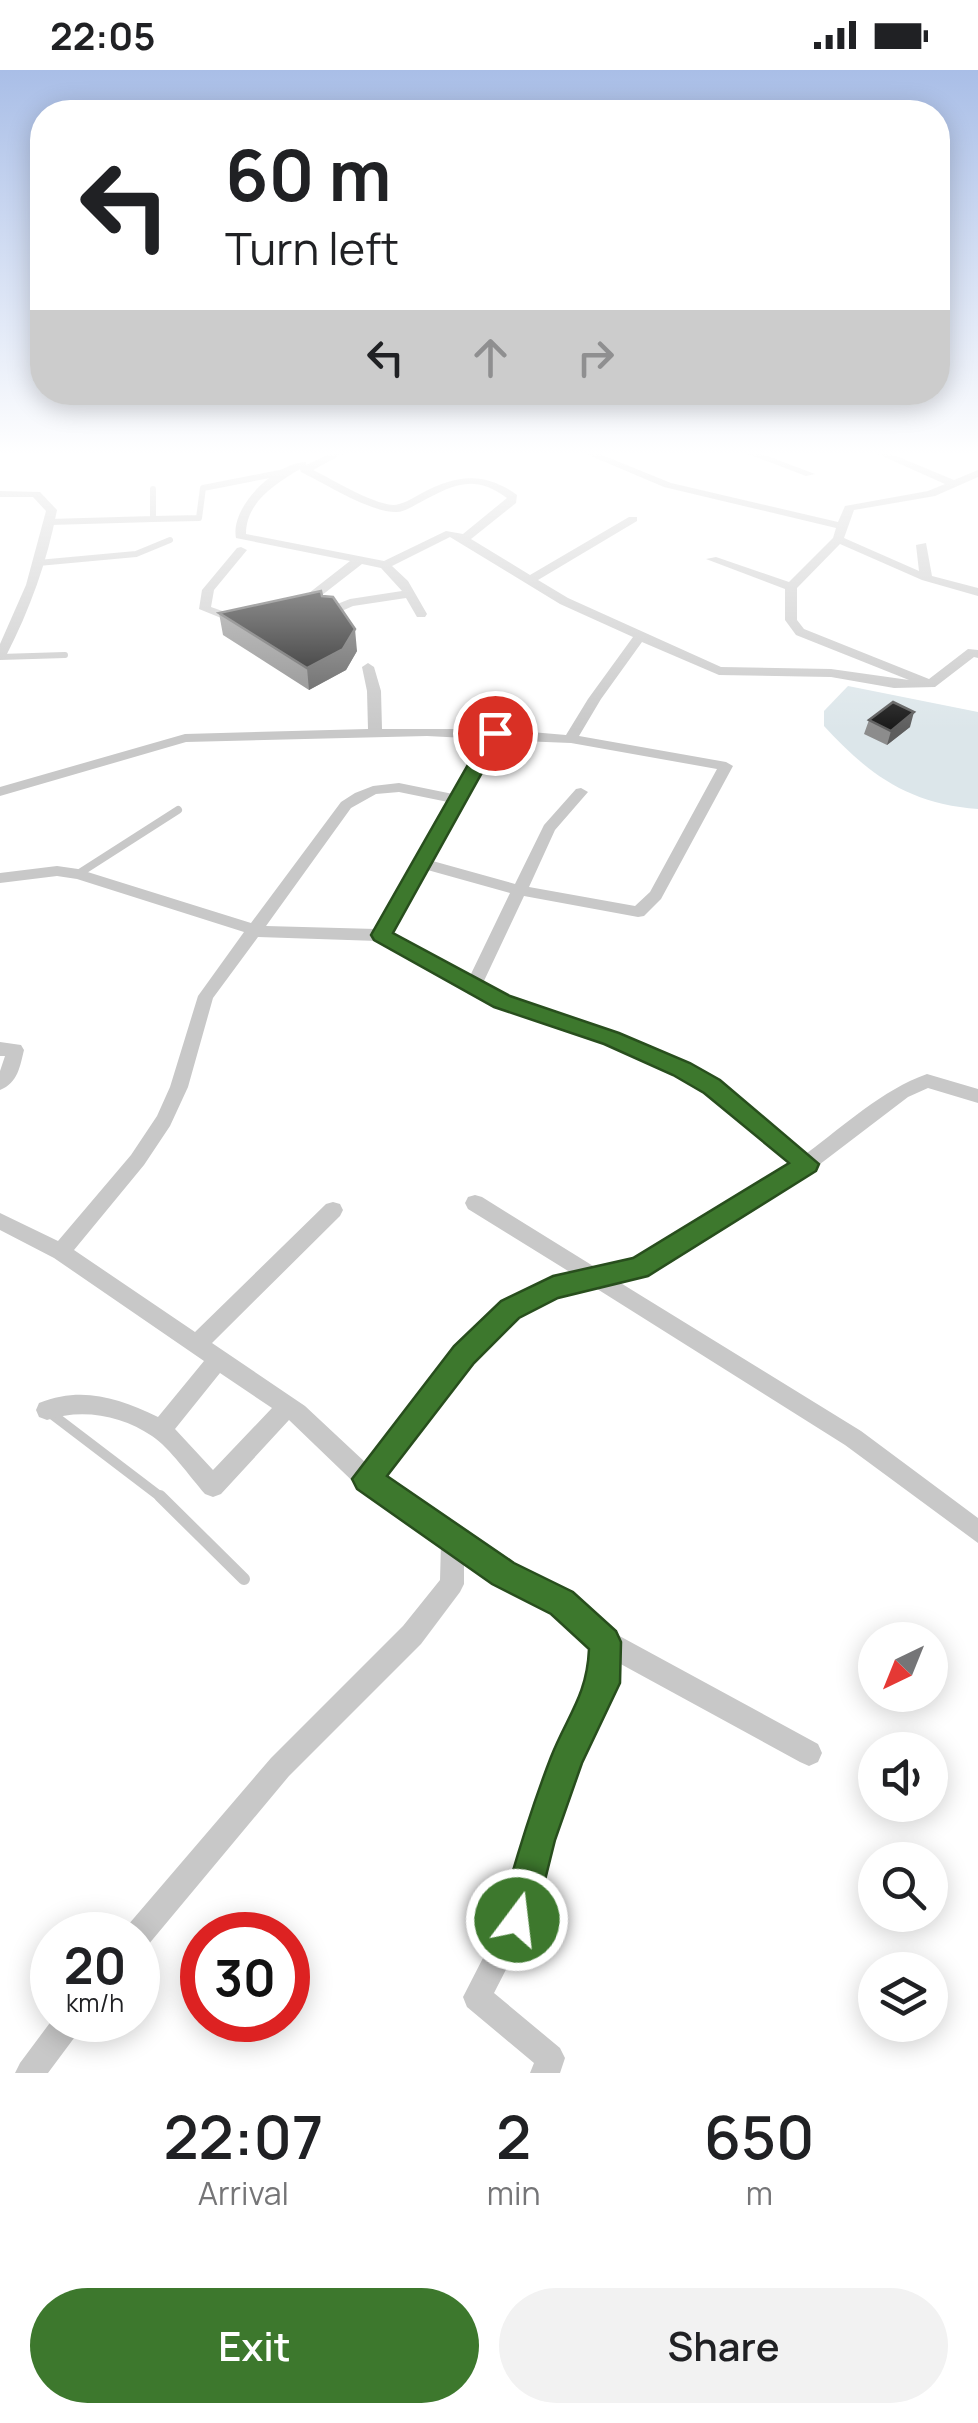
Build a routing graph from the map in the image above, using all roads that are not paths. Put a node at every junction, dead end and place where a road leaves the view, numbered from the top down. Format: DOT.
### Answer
graph roads {
  1 [pos="45,544"];
  2 [pos="159,544"];
  3 [pos="282,544"];
  4 [pos="428,544"];
  5 [pos="473,544"];
  6 [pos="589,544"];
  7 [pos="834,544"];
  8 [pos="848,544"];
  9 [pos="922,545"];
  10 [pos="241,550"];
  11 [pos="712,559"];
  12 [pos="358,560"];
  13 [pos="38,562"];
  14 [pos="385,565"];
  15 [pos="926,578"];
  16 [pos="530,580"];
  17 [pos="791,587"];
  18 [pos="978,592"];
  19 [pos="409,594"];
  20 [pos="294,606"];
  21 [pos="331,610"];
  22 [pos="421,614"];
  23 [pos="256,617"];
  24 [pos="7,629"];
  25 [pos="640,636"];
  26 [pos="978,654"];
  27 [pos="65,655"];
  28 [pos="0,656"];
  29 [pos="368,668"];
  30 [pos="930,684"];
  31 [pos="495,733"];
  32 [pos="375,734"];
  33 [pos="571,738"];
  34 [pos="0,792"];
  35 [pos="581,792"];
  36 [pos="457,799"];
  37 [pos="178,810"];
  38 [pos="420,863"];
  39 [pos="78,874"];
  40 [pos="0,878"];
  41 [pos="519,890"];
  42 [pos="258,931"];
  43 [pos="381,935"];
  44 [pos="473,988"];
  45 [pos="0,1050"];
  46 [pos="0,1083"];
  47 [pos="978,1096"];
  48 [pos="807,1164"];
  49 [pos="475,1204"];
  50 [pos="333,1210"];
  51 [pos="5,1229"];
  52 [pos="62,1252"];
  53 [pos="599,1277"];
  54 [pos="196,1345"];
  55 [pos="217,1362"];
  56 [pos="287,1407"];
  57 [pos="47,1410"];
  58 [pos="160,1429"];
  59 [pos="367,1479"];
  60 [pos="978,1532"];
  61 [pos="453,1537"];
  62 [pos="244,1579"];
  63 [pos="605,1642"];
  64 [pos="809,1753"];
  65 [pos="158,1912"];
  66 [pos="53,2042"];
  67 [pos="30,2073"];
  68 [pos="545,2073"];
  1 -- 13 [label="street"];
  2 -- 13 [label="lane"];
  3 -- 12 [label="street"];
  4 -- 14 [label="street"];
  5 -- 16 [label="street"];
  6 -- 16 [label="street"];
  7 -- 17 [label="street"];
  8 -- 15 [label="street"];
  9 -- 15 [label="street"];
  10 -- 23 [label="street"];
  11 -- 17 [label="street"];
  12 -- 14 [label="street"];
  12 -- 20 [label="street"];
  13 -- 24 [label="street"];
  14 -- 19 [label="street"];
  15 -- 18 [label="street"];
  16 -- 25 [label="street"];
  17 -- 30 [label="street"];
  19 -- 21 [label="street"];
  19 -- 22 [label="street"];
  24 -- 28 [label="street"];
  25 -- 30 [label="street"];
  25 -- 33 [label="street"];
  26 -- 30 [label="street"];
  27 -- 28 [label="lane"];
  29 -- 32 [label="street"];
  31 -- 32 [label="street"];
  31 -- 33 [label="street"];
  31 -- 36 [label="street"];
  32 -- 34 [label="street"];
  33 -- 41 [label="street"];
  35 -- 41 [label="street"];
  36 -- 38 [label="street"];
  36 -- 42 [label="street"];
  37 -- 39 [label="lane"];
  38 -- 41 [label="street"];
  38 -- 43 [label="street"];
  39 -- 40 [label="street"];
  39 -- 42 [label="street"];
  41 -- 44 [label="street"];
  42 -- 43 [label="street"];
  42 -- 52 [label="street"];
  43 -- 44 [label="street"];
  44 -- 48 [label="street"];
  45 -- 46 [label="street"];
  47 -- 48 [label="street"];
  48 -- 53 [label="street"];
  49 -- 53 [label="street"];
  50 -- 54 [label="street"];
  51 -- 52 [label="street"];
  52 -- 54 [label="street"];
  53 -- 59 [label="street"];
  53 -- 60 [label="street"];
  54 -- 55 [label="street"];
  55 -- 56 [label="street"];
  55 -- 58 [label="street"];
  56 -- 58 [label="street"];
  56 -- 59 [label="street"];
  57 -- 58 [label="street"];
  57 -- 62 [label="lane"];
  59 -- 61 [label="street"];
  61 -- 63 [label="street"];
  61 -- 65 [label="street"];
  63 -- 64 [label="street"];
  63 -- 68 [label="street"];
  66 -- 67 [label="street"];
}
